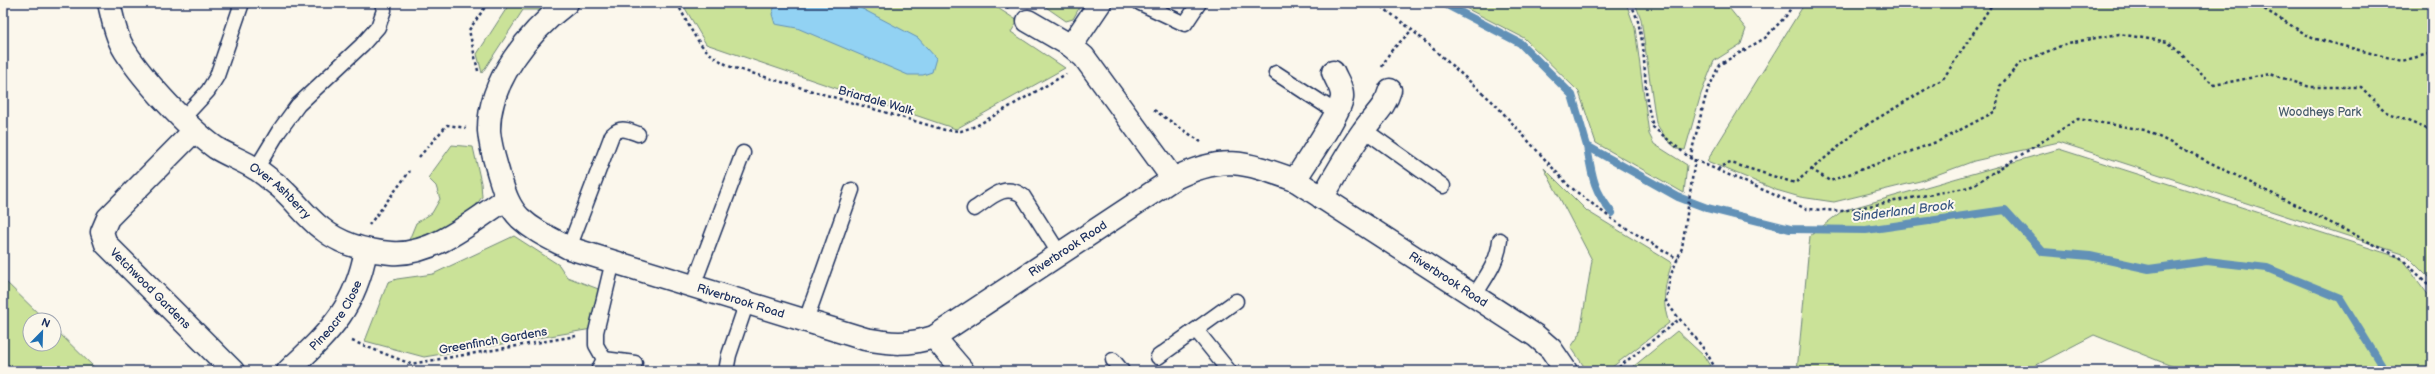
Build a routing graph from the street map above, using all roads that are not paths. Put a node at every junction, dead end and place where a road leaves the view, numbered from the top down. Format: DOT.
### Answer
graph roads {
  1 [pos="109,3"];
  2 [pos="242,3"];
  3 [pos="382,3"];
  4 [pos="567,3"];
  5 [pos="1100,3"];
  6 [pos="1140,3"];
  7 [pos="1199,3"];
  8 [pos="1028,21"];
  9 [pos="1078,51"];
  10 [pos="1333,72"];
  11 [pos="1276,73"];
  12 [pos="1390,90"];
  13 [pos="1336,112"];
  14 [pos="189,125"];
  15 [pos="1363,130"];
  16 [pos="638,134"];
  17 [pos="743,153"];
  18 [pos="256,169"];
  19 [pos="1172,179"];
  20 [pos="1295,180"];
  21 [pos="1443,186"];
  22 [pos="852,190"];
  23 [pos="1322,198"];
  24 [pos="506,199"];
  25 [pos="974,210"];
  26 [pos="1500,240"];
  27 [pos="360,248"];
  28 [pos="570,248"];
  29 [pos="1059,253"];
  30 [pos="613,261"];
  31 [pos="693,286"];
  32 [pos="1474,296"];
  33 [pos="1236,301"];
  34 [pos="747,302"];
  35 [pos="806,320"];
  36 [pos="1196,330"];
  37 [pos="934,337"];
  38 [pos="1158,357"];
  39 [pos="1113,360"];
  40 [pos="635,363"];
  41 [pos="601,365"];
  42 [pos="233,371"];
  43 [pos="288,371"];
  44 [pos="726,371"];
  45 [pos="963,371"];
  46 [pos="1122,371"];
  47 [pos="1229,371"];
  48 [pos="1566,371"];
  1 -- 14 [label="street, Over Ashberry"];
  2 -- 14 [label="lane"];
  3 -- 18 [label="lane"];
  4 -- 24 [label="street, Riverbrook Road"];
  5 -- 9 [label="street"];
  6 -- 7 [label="lane"];
  8 -- 9 [label="street"];
  9 -- 19 [label="street"];
  10 -- 13 [label="street"];
  11 -- 13 [label="lane"];
  12 -- 15 [label="street"];
  13 -- 20 [label="street"];
  14 -- 18 [label="street, Over Ashberry"];
  14 -- 42 [label="street, Vetchwood Gardens"];
  15 -- 21 [label="lane"];
  15 -- 23 [label="street"];
  16 -- 28 [label="lane"];
  17 -- 31 [label="lane"];
  18 -- 27 [label="street, Over Ashberry"];
  19 -- 20 [label="street, Riverbrook Road"];
  19 -- 29 [label="street, Riverbrook Road"];
  20 -- 23 [label="street, Riverbrook Road"];
  22 -- 35 [label="lane"];
  23 -- 32 [label="street, Riverbrook Road"];
  24 -- 27 [label="street, Over Ashberry"];
  24 -- 28 [label="street, Riverbrook Road"];
  25 -- 29 [label="lane"];
  26 -- 32 [label="lane"];
  27 -- 43 [label="street, Pineacre Close"];
  28 -- 30 [label="street, Riverbrook Road"];
  29 -- 37 [label="street, Riverbrook Road"];
  30 -- 31 [label="street, Riverbrook Road"];
  30 -- 41 [label="lane"];
  31 -- 34 [label="street, Riverbrook Road"];
  32 -- 48 [label="street, Riverbrook Road"];
  33 -- 36 [label="lane"];
  34 -- 35 [label="street, Riverbrook Road"];
  34 -- 44 [label="lane"];
  35 -- 37 [label="street, Riverbrook Road"];
  36 -- 38 [label="lane"];
  36 -- 47 [label="lane"];
  37 -- 45 [label="street"];
  39 -- 46 [label="lane"];
  40 -- 41 [label="lane"];
}
